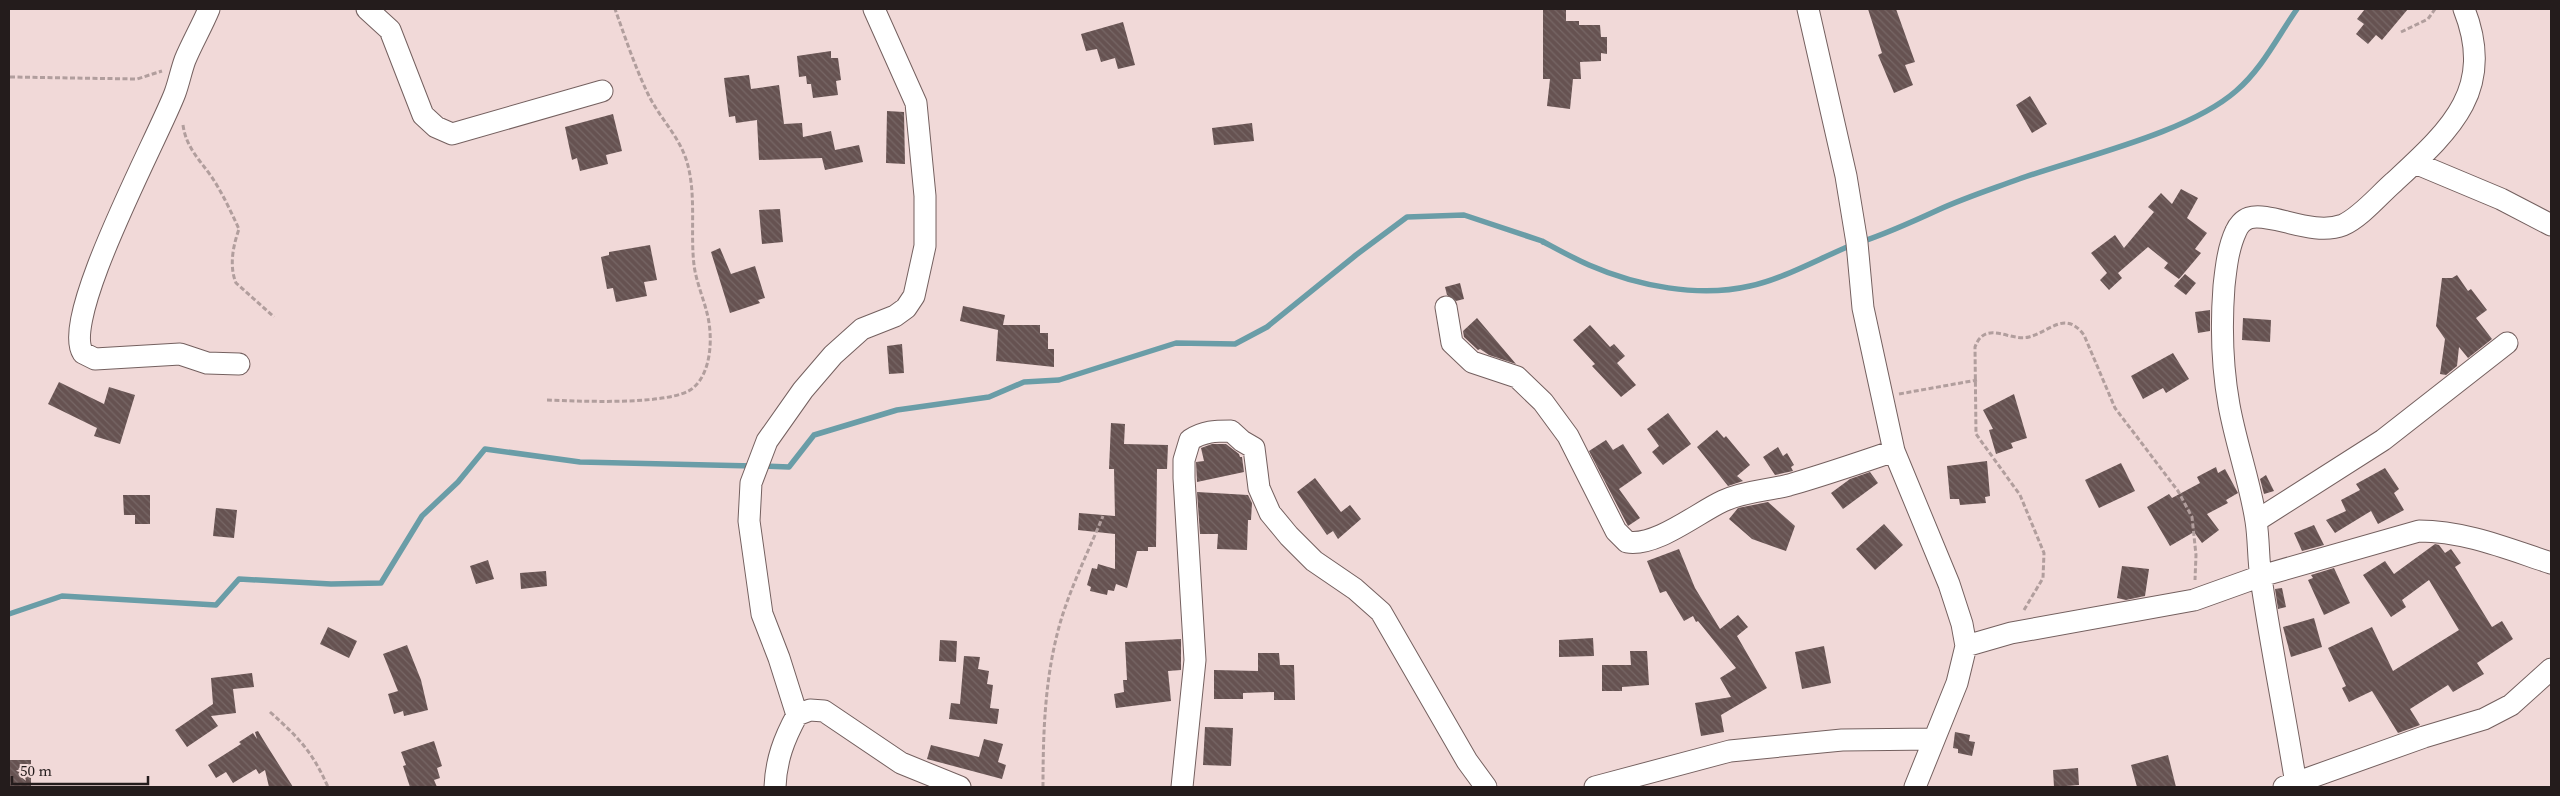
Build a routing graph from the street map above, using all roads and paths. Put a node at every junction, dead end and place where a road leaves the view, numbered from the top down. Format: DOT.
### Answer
graph roads {
  1 [pos="209,9"];
  2 [pos="367,9"];
  3 [pos="615,9"];
  4 [pos="874,9"];
  5 [pos="1808,9"];
  6 [pos="2435,9"];
  7 [pos="2464,9"];
  8 [pos="2401,32"];
  9 [pos="186,60"];
  10 [pos="10,77"];
  11 [pos="602,91"];
  12 [pos="175,93"];
  13 [pos="2415,163"];
  14 [pos="2551,225"];
  15 [pos="1446,307"];
  16 [pos="274,317"];
  17 [pos="2507,343"];
  18 [pos="239,364"];
  19 [pos="1977,380"];
  20 [pos="1881,399"];
  21 [pos="547,400"];
  22 [pos="1894,451"];
  23 [pos="1103,516"];
  24 [pos="2256,521"];
  25 [pos="2551,563"];
  26 [pos="2261,576"];
  27 [pos="2194,600"];
  28 [pos="2011,633"];
  29 [pos="1966,646"];
  30 [pos="2551,669"];
  31 [pos="270,712"];
  32 [pos="797,715"];
  33 [pos="1934,739"];
  34 [pos="2290,786"];
  35 [pos="328,787"];
  36 [pos="775,787"];
  37 [pos="960,787"];
  38 [pos="1043,787"];
  39 [pos="1182,787"];
  40 [pos="1486,787"];
  41 [pos="1595,787"];
  42 [pos="1915,787"];
  1 -- 9 [label="street"];
  2 -- 11 [label="street"];
  3 -- 21 [label="path"];
  4 -- 32 [label="street"];
  5 -- 20 [label="street"];
  6 -- 8 [label="path"];
  7 -- 13 [label="street"];
  9 -- 10 [label="path"];
  9 -- 12 [label="street"];
  12 -- 16 [label="path"];
  12 -- 18 [label="street"];
  13 -- 14 [label="street"];
  13 -- 24 [label="street"];
  15 -- 22 [label="street"];
  17 -- 24 [label="street"];
  19 -- 20 [label="path"];
  19 -- 27 [label="path"];
  19 -- 28 [label="path"];
  20 -- 22 [label="street"];
  22 -- 29 [label="street"];
  23 -- 38 [label="path"];
  24 -- 26 [label="street"];
  25 -- 26 [label="street"];
  26 -- 27 [label="street"];
  26 -- 34 [label="street"];
  27 -- 28 [label="street"];
  28 -- 29 [label="street"];
  29 -- 33 [label="street"];
  30 -- 34 [label="street"];
  31 -- 35 [label="path"];
  32 -- 36 [label="street"];
  32 -- 37 [label="street"];
  33 -- 41 [label="street"];
  33 -- 42 [label="street"];
  39 -- 40 [label="street"];
}
